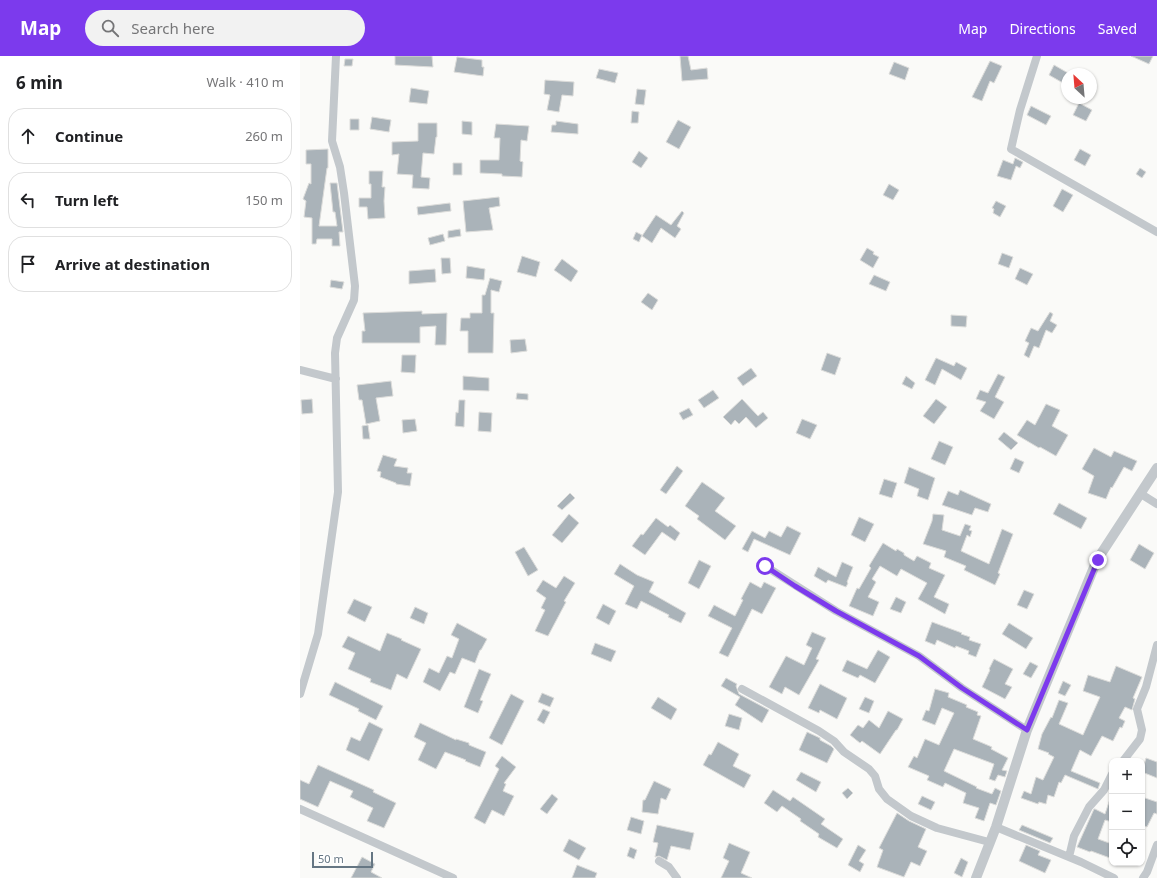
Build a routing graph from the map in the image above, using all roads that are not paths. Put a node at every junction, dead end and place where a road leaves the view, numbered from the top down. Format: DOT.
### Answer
graph roads {
  1 [pos="336,56"];
  2 [pos="1037,56"];
  3 [pos="1157,232"];
  4 [pos="300,370"];
  5 [pos="336,379"];
  6 [pos="1157,468"];
  7 [pos="1140,494"];
  8 [pos="1157,504"];
  9 [pos="765,566"];
  10 [pos="1157,645"];
  11 [pos="742,689"];
  12 [pos="300,694"];
  13 [pos="1027,730"];
  14 [pos="1125,758"];
  15 [pos="1109,780"];
  16 [pos="300,809"];
  17 [pos="996,827"];
  18 [pos="989,842"];
  19 [pos="1157,845"];
  20 [pos="1069,857"];
  21 [pos="659,861"];
  22 [pos="452,878"];
  23 [pos="677,878"];
  24 [pos="976,878"];
  25 [pos="1114,878"];
  26 [pos="1143,878"];
  1 -- 5 [label="street"];
  2 -- 3 [label="street"];
  4 -- 5 [label="street"];
  5 -- 12 [label="street"];
  6 -- 7 [label="street"];
  7 -- 8 [label="street"];
  7 -- 13 [label="street"];
  9 -- 13 [label="street"];
  10 -- 14 [label="street"];
  11 -- 18 [label="street"];
  13 -- 17 [label="street"];
  15 -- 20 [label="street"];
  16 -- 22 [label="street"];
  17 -- 18 [label="street"];
  17 -- 20 [label="street"];
  18 -- 24 [label="street"];
  19 -- 26 [label="street"];
  20 -- 25 [label="street"];
  21 -- 23 [label="street"];
}
